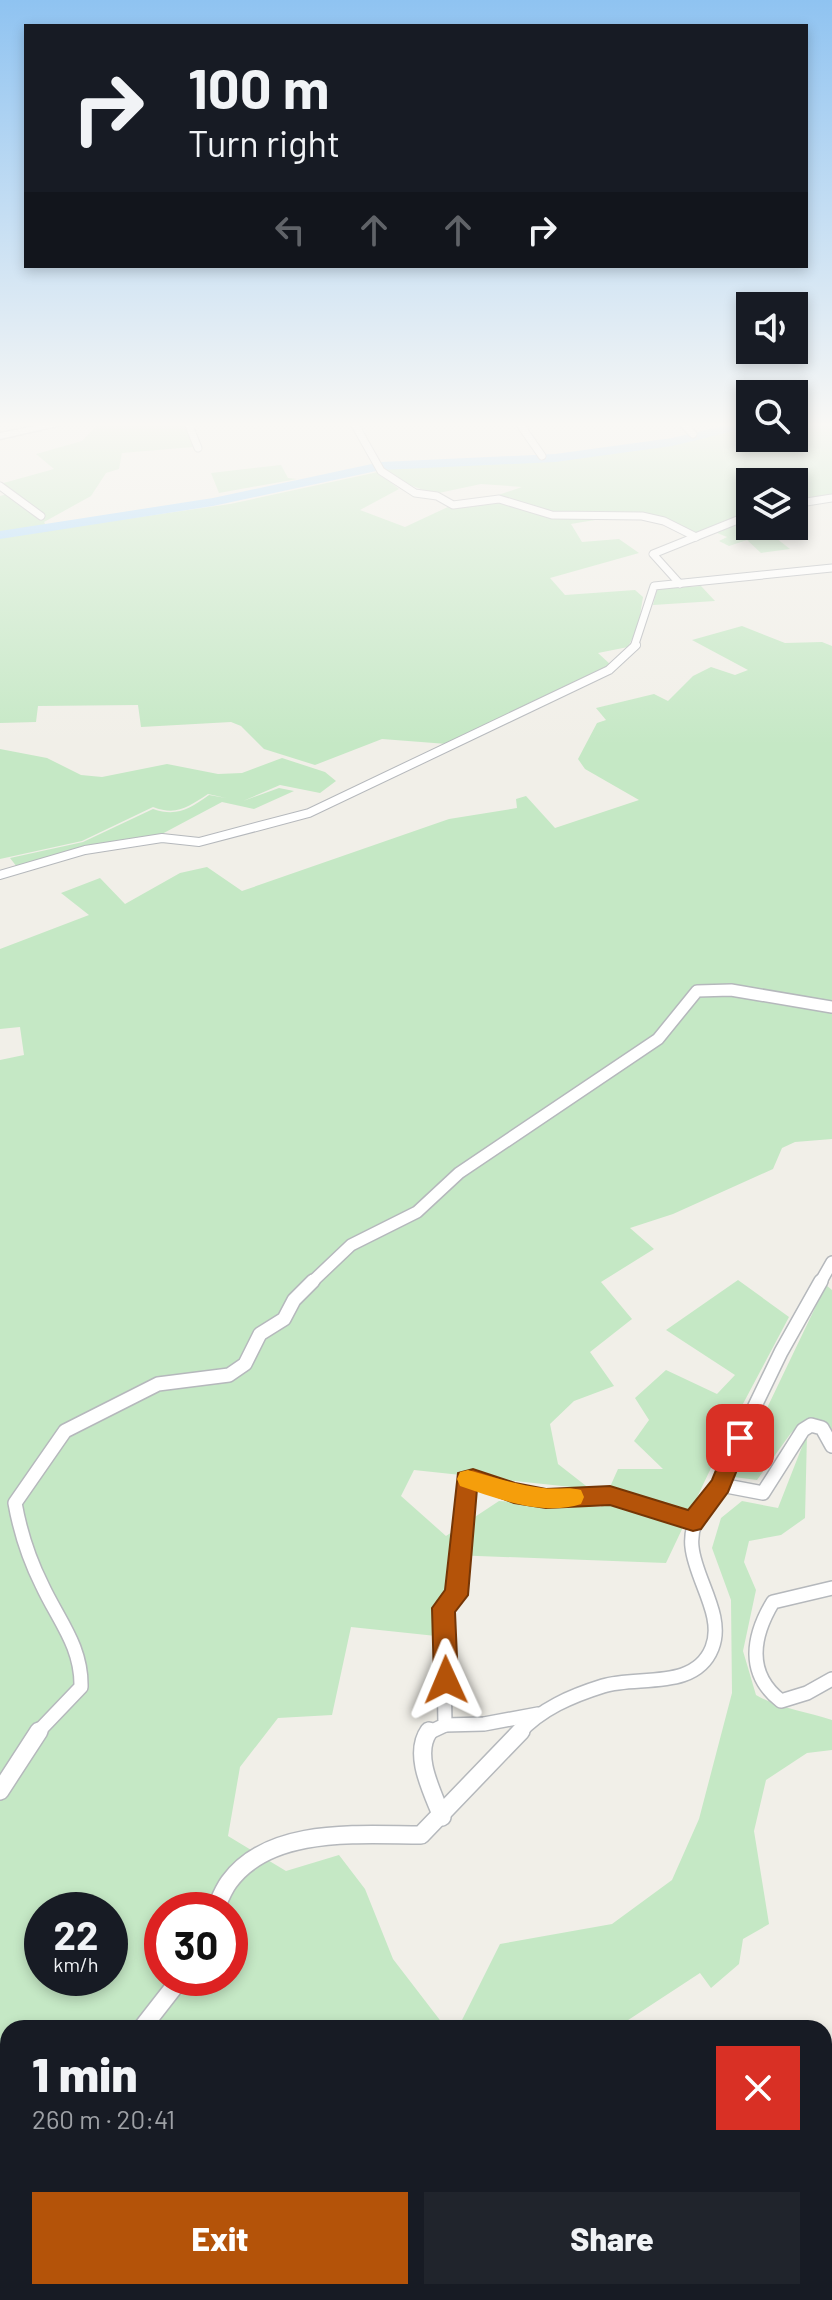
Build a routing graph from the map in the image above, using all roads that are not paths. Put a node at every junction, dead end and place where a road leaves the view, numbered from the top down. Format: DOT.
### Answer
graph roads {
  1 [pos="683,530"];
  2 [pos="712,530"];
  3 [pos="696,537"];
  4 [pos="832,568"];
  5 [pos="680,584"];
  6 [pos="0,875"];
  7 [pos="832,1007"];
  8 [pos="832,1262"];
  9 [pos="832,1446"];
  10 [pos="721,1485"];
  11 [pos="693,1522"];
  12 [pos="832,1588"];
  13 [pos="832,1679"];
  14 [pos="538,1713"];
  15 [pos="445,1725"];
  16 [pos="0,1791"];
  17 [pos="442,1817"];
  18 [pos="220,1892"];
  19 [pos="167,1996"];
  20 [pos="148,2020"];
  1 -- 3 [label="street"];
  2 -- 3 [label="street"];
  3 -- 5 [label="street"];
  4 -- 5 [label="street"];
  5 -- 6 [label="street"];
  7 -- 16 [label="street"];
  8 -- 10 [label="street"];
  9 -- 10 [label="street"];
  10 -- 11 [label="street"];
  11 -- 14 [label="street"];
  11 -- 15 [label="street"];
  12 -- 13 [label="street"];
  14 -- 15 [label="street"];
  14 -- 17 [label="street"];
  15 -- 17 [label="street"];
  17 -- 18 [label="street"];
  19 -- 20 [label="street"];
}
